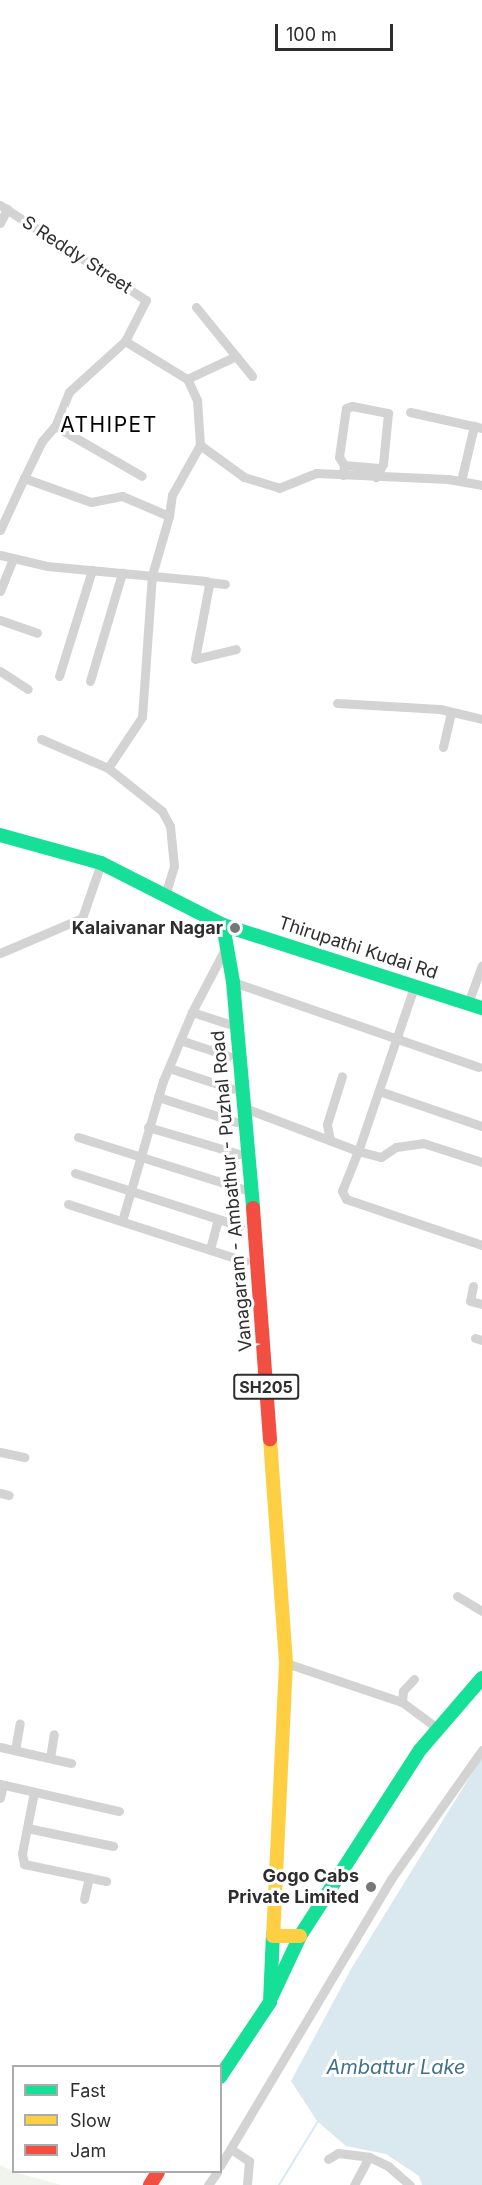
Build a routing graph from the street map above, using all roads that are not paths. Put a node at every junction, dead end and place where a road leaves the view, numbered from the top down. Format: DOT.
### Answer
graph roads {
  1 [pos="4,207"];
  2 [pos="0,223"];
  3 [pos="196,307"];
  4 [pos="125,341"];
  5 [pos="236,356"];
  6 [pos="252,376"];
  7 [pos="188,379"];
  8 [pos="410,412"];
  9 [pos="55,426"];
  10 [pos="478,427"];
  11 [pos="200,445"];
  12 [pos="344,470"];
  13 [pos="377,472"];
  14 [pos="142,476"];
  15 [pos="24,478"];
  16 [pos="461,481"];
  17 [pos="482,485"];
  18 [pos="169,516"];
  19 [pos="0,530"];
  20 [pos="0,555"];
  21 [pos="13,559"];
  22 [pos="92,570"];
  23 [pos="122,573"];
  24 [pos="152,575"];
  25 [pos="208,582"];
  26 [pos="225,584"];
  27 [pos="0,591"];
  28 [pos="0,620"];
  29 [pos="37,633"];
  30 [pos="236,649"];
  31 [pos="0,671"];
  32 [pos="59,676"];
  33 [pos="90,681"];
  34 [pos="28,689"];
  35 [pos="337,703"];
  36 [pos="451,712"];
  37 [pos="482,719"];
  38 [pos="41,739"];
  39 [pos="443,747"];
  40 [pos="108,768"];
  41 [pos="0,835"];
  42 [pos="101,863"];
  43 [pos="165,896"];
  44 [pos="223,925"];
  45 [pos="226,946"];
  46 [pos="0,953"];
  47 [pos="482,965"];
  48 [pos="233,982"];
  49 [pos="415,984"];
  50 [pos="468,1003"];
  51 [pos="482,1008"];
  52 [pos="192,1012"];
  53 [pos="228,1024"];
  54 [pos="180,1040"];
  55 [pos="396,1040"];
  56 [pos="228,1056"];
  57 [pos="479,1067"];
  58 [pos="169,1068"];
  59 [pos="342,1076"];
  60 [pos="233,1089"];
  61 [pos="379,1090"];
  62 [pos="158,1097"];
  63 [pos="242,1107"];
  64 [pos="236,1122"];
  65 [pos="482,1126"];
  66 [pos="148,1127"];
  67 [pos="78,1137"];
  68 [pos="330,1140"];
  69 [pos="358,1151"];
  70 [pos="239,1154"];
  71 [pos="138,1158"];
  72 [pos="482,1162"];
  73 [pos="75,1173"];
  74 [pos="130,1191"];
  75 [pos="252,1192"];
  76 [pos="68,1204"];
  77 [pos="218,1220"];
  78 [pos="122,1221"];
  79 [pos="240,1226"];
  80 [pos="482,1245"];
  81 [pos="210,1249"];
  82 [pos="245,1261"];
  83 [pos="473,1286"];
  84 [pos="482,1304"];
  85 [pos="0,1452"];
  86 [pos="24,1457"];
  87 [pos="457,1596"];
  88 [pos="482,1611"];
  89 [pos="286,1663"];
  90 [pos="482,1678"];
  91 [pos="414,1679"];
  92 [pos="402,1702"];
  93 [pos="20,1723"];
  94 [pos="437,1728"];
  95 [pos="54,1734"];
  96 [pos="0,1747"];
  97 [pos="15,1750"];
  98 [pos="482,1750"];
  99 [pos="50,1758"];
  100 [pos="71,1763"];
  101 [pos="1,1785"];
  102 [pos="34,1792"];
  103 [pos="0,1798"];
  104 [pos="119,1811"];
  105 [pos="27,1828"];
  106 [pos="113,1846"];
  107 [pos="89,1878"];
  108 [pos="106,1881"];
  109 [pos="84,1899"];
  110 [pos="273,1936"];
  111 [pos="300,1936"];
  112 [pos="270,2002"];
  113 [pos="222,2074"];
  114 [pos="231,2149"];
  115 [pos="369,2157"];
  116 [pos="328,2159"];
  117 [pos="222,2163"];
  118 [pos="247,2185"];
  119 [pos="354,2185"];
  120 [pos="410,2185"];
  1 -- 2 [label="street"];
  1 -- 4 [label="street, S Reddy Street"];
  3 -- 5 [label="street"];
  4 -- 7 [label="street"];
  4 -- 9 [label="street"];
  5 -- 6 [label="street"];
  5 -- 7 [label="street"];
  7 -- 11 [label="street"];
  8 -- 10 [label="street"];
  9 -- 14 [label="street"];
  9 -- 15 [label="street"];
  10 -- 16 [label="street"];
  11 -- 12 [label="street"];
  11 -- 18 [label="street"];
  12 -- 13 [label="street"];
  12 -- 13 [label="street"];
  13 -- 16 [label="street"];
  15 -- 18 [label="street"];
  15 -- 19 [label="street"];
  16 -- 17 [label="street"];
  18 -- 24 [label="street"];
  20 -- 21 [label="street"];
  21 -- 22 [label="street"];
  21 -- 27 [label="street"];
  22 -- 23 [label="street"];
  22 -- 32 [label="street"];
  23 -- 24 [label="street"];
  23 -- 33 [label="street"];
  24 -- 25 [label="street"];
  24 -- 40 [label="street"];
  25 -- 26 [label="street"];
  25 -- 30 [label="street"];
  28 -- 29 [label="street"];
  31 -- 34 [label="street"];
  35 -- 36 [label="street"];
  36 -- 37 [label="street"];
  36 -- 39 [label="street"];
  38 -- 40 [label="street"];
  40 -- 43 [label="street"];
  41 -- 42 [label="main road"];
  42 -- 43 [label="main road"];
  42 -- 46 [label="street"];
  43 -- 44 [label="main road"];
  44 -- 45 [label="main road, Vanagaram - Ambathur - Puzhal Road / SH205"];
  44 -- 49 [label="main road, Thirupathi Kudai Rd"];
  45 -- 48 [label="main road, Vanagaram - Ambathur - Puzhal Road / SH205"];
  45 -- 52 [label="street"];
  47 -- 50 [label="street"];
  48 -- 55 [label="street"];
  48 -- 63 [label="main road, Vanagaram - Ambathur - Puzhal Road / SH205"];
  49 -- 50 [label="main road, Thirupathi Kudai Rd"];
  49 -- 55 [label="street"];
  50 -- 51 [label="main road, Thirupathi Kudai Rd"];
  52 -- 53 [label="street"];
  52 -- 54 [label="street"];
  54 -- 56 [label="street"];
  54 -- 58 [label="street"];
  55 -- 57 [label="street"];
  55 -- 61 [label="street"];
  58 -- 60 [label="street"];
  58 -- 62 [label="street"];
  59 -- 68 [label="street"];
  61 -- 65 [label="street"];
  61 -- 69 [label="street"];
  62 -- 64 [label="street"];
  62 -- 66 [label="street"];
  63 -- 68 [label="street"];
  63 -- 75 [label="main road, Vanagaram - Ambathur - Puzhal Road / SH205"];
  66 -- 70 [label="street"];
  66 -- 71 [label="street"];
  67 -- 71 [label="street"];
  68 -- 69 [label="street"];
  69 -- 72 [label="street"];
  69 -- 80 [label="street"];
  71 -- 74 [label="street"];
  71 -- 75 [label="street"];
  73 -- 74 [label="street"];
  74 -- 77 [label="street"];
  74 -- 78 [label="street"];
  75 -- 89 [label="main road, Vanagaram - Ambathur - Puzhal Road / SH205"];
  76 -- 78 [label="street"];
  77 -- 79 [label="street"];
  77 -- 81 [label="street"];
  78 -- 81 [label="street"];
  81 -- 82 [label="street"];
  83 -- 84 [label="street"];
  85 -- 86 [label="street"];
  87 -- 88 [label="street"];
  89 -- 92 [label="street"];
  89 -- 110 [label="main road, Vanagaram - Ambathur - Puzhal Road / SH205"];
  90 -- 94 [label="main road"];
  91 -- 92 [label="street"];
  92 -- 94 [label="street"];
  93 -- 97 [label="street"];
  94 -- 111 [label="main road"];
  95 -- 99 [label="street"];
  96 -- 97 [label="street"];
  97 -- 99 [label="street"];
  98 -- 114 [label="street"];
  99 -- 100 [label="street"];
  101 -- 102 [label="street"];
  101 -- 103 [label="street"];
  102 -- 104 [label="street"];
  102 -- 105 [label="street"];
  105 -- 106 [label="street"];
  105 -- 107 [label="street"];
  107 -- 108 [label="street"];
  107 -- 109 [label="street"];
  110 -- 111 [label="main road"];
  110 -- 112 [label="main road, Vanagaram - Ambathur - Puzhal Road / SH205"];
  111 -- 112 [label="main road"];
  112 -- 113 [label="main road"];
  114 -- 117 [label="street"];
  114 -- 118 [label="street"];
  115 -- 116 [label="street"];
  115 -- 119 [label="street"];
  115 -- 120 [label="street"];
}
